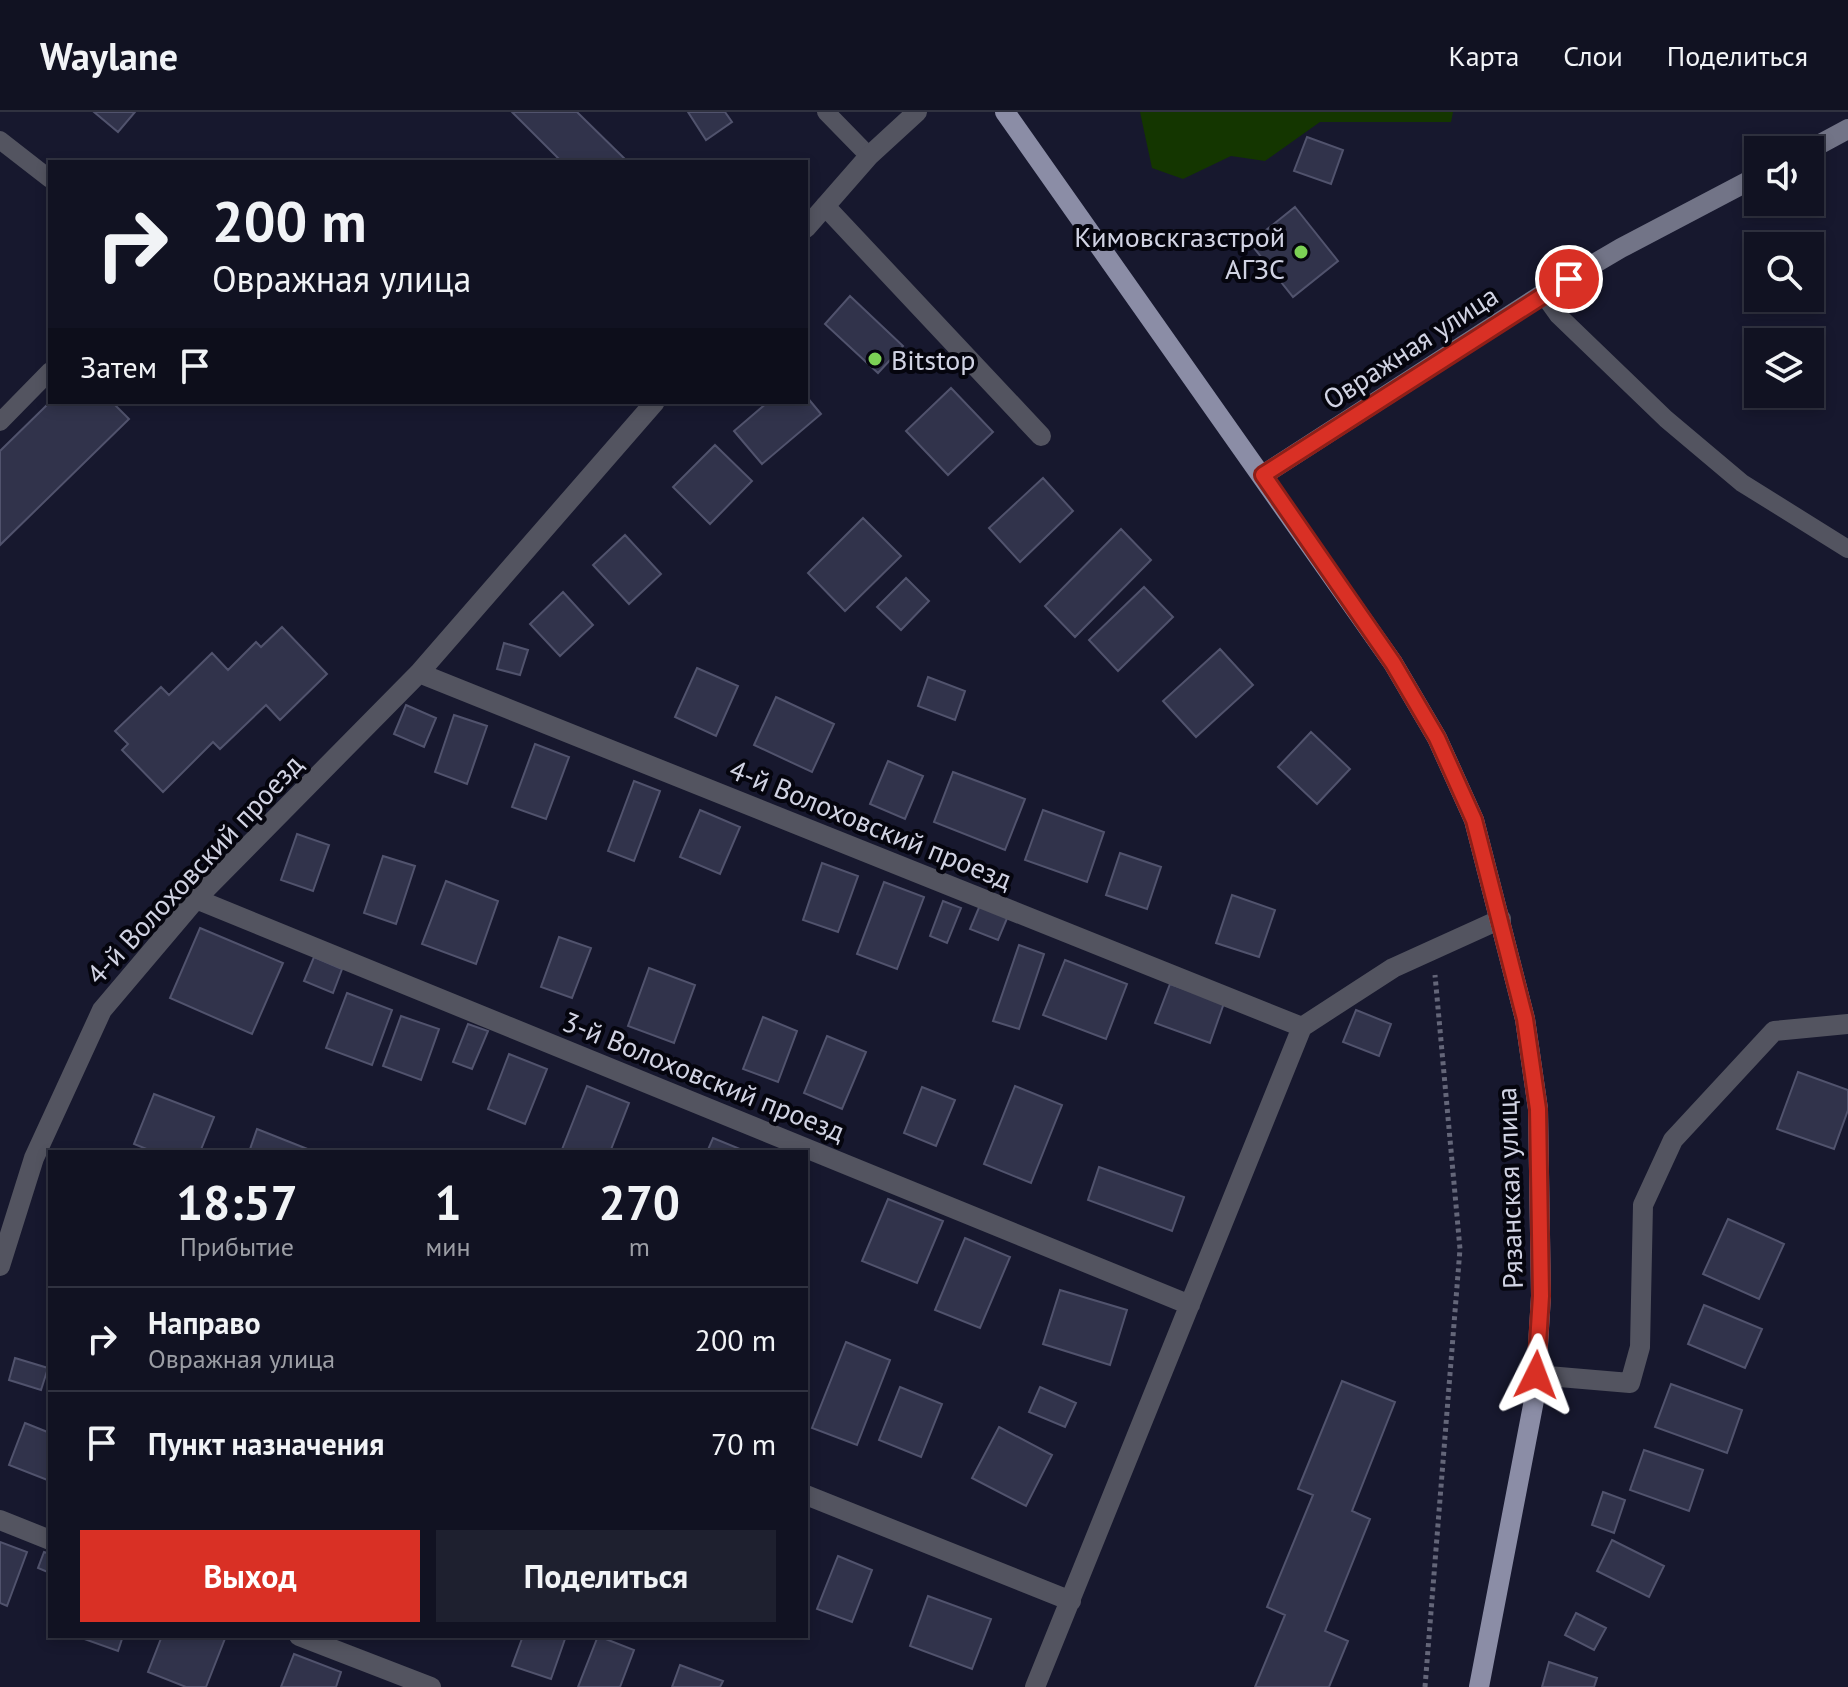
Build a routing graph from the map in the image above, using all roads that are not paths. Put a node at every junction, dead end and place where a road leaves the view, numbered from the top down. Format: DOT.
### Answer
graph roads {
  1 [pos="826,112"];
  2 [pos="917,112"];
  3 [pos="1005,112"];
  4 [pos="1848,129"];
  5 [pos="0,140"];
  6 [pos="1824,142"];
  7 [pos="869,156"];
  8 [pos="48,177"];
  9 [pos="1744,183"];
  10 [pos="825,206"];
  11 [pos="808,226"];
  12 [pos="1543,294"];
  13 [pos="48,373"];
  14 [pos="653,404"];
  15 [pos="0,422"];
  16 [pos="1041,436"];
  17 [pos="1263,475"];
  18 [pos="1848,549"];
  19 [pos="419,673"];
  20 [pos="196,899"];
  21 [pos="1501,919"];
  22 [pos="1848,1024"];
  23 [pos="1302,1027"];
  24 [pos="42,1163"];
  25 [pos="0,1266"];
  26 [pos="1190,1305"];
  27 [pos="1536,1375"];
  28 [pos="808,1496"];
  29 [pos="0,1520"];
  30 [pos="48,1539"];
  31 [pos="1071,1601"];
  32 [pos="304,1638"];
  33 [pos="431,1687"];
  34 [pos="1035,1687"];
  35 [pos="1479,1687"];
  1 -- 7 [label="lane"];
  2 -- 7 [label="street"];
  3 -- 17 [label="main road, Рязанская улица"];
  4 -- 6 [label="street"];
  5 -- 8 [label="lane"];
  7 -- 10 [label="street"];
  9 -- 12 [label="street, Овражная улица"];
  10 -- 11 [label="street"];
  10 -- 16 [label="street"];
  12 -- 17 [label="street, Овражная улица"];
  12 -- 18 [label="lane"];
  13 -- 15 [label="lane"];
  14 -- 19 [label="street, 4-й Волоховский проезд"];
  17 -- 21 [label="main road, Рязанская улица"];
  19 -- 20 [label="street, 4-й Волоховский проезд"];
  19 -- 23 [label="street, 4-й Волоховский проезд"];
  20 -- 24 [label="street, 4-й Волоховский проезд"];
  20 -- 26 [label="street, 3-й Волоховский проезд"];
  21 -- 23 [label="street"];
  21 -- 27 [label="main road, Рязанская улица"];
  22 -- 27 [label="street"];
  23 -- 26 [label="street"];
  24 -- 25 [label="street, 4-й Волоховский проезд"];
  26 -- 31 [label="street"];
  27 -- 35 [label="main road, Рязанская улица"];
  28 -- 31 [label="street"];
  29 -- 30 [label="street"];
  31 -- 34 [label="street"];
  32 -- 33 [label="street"];
}
